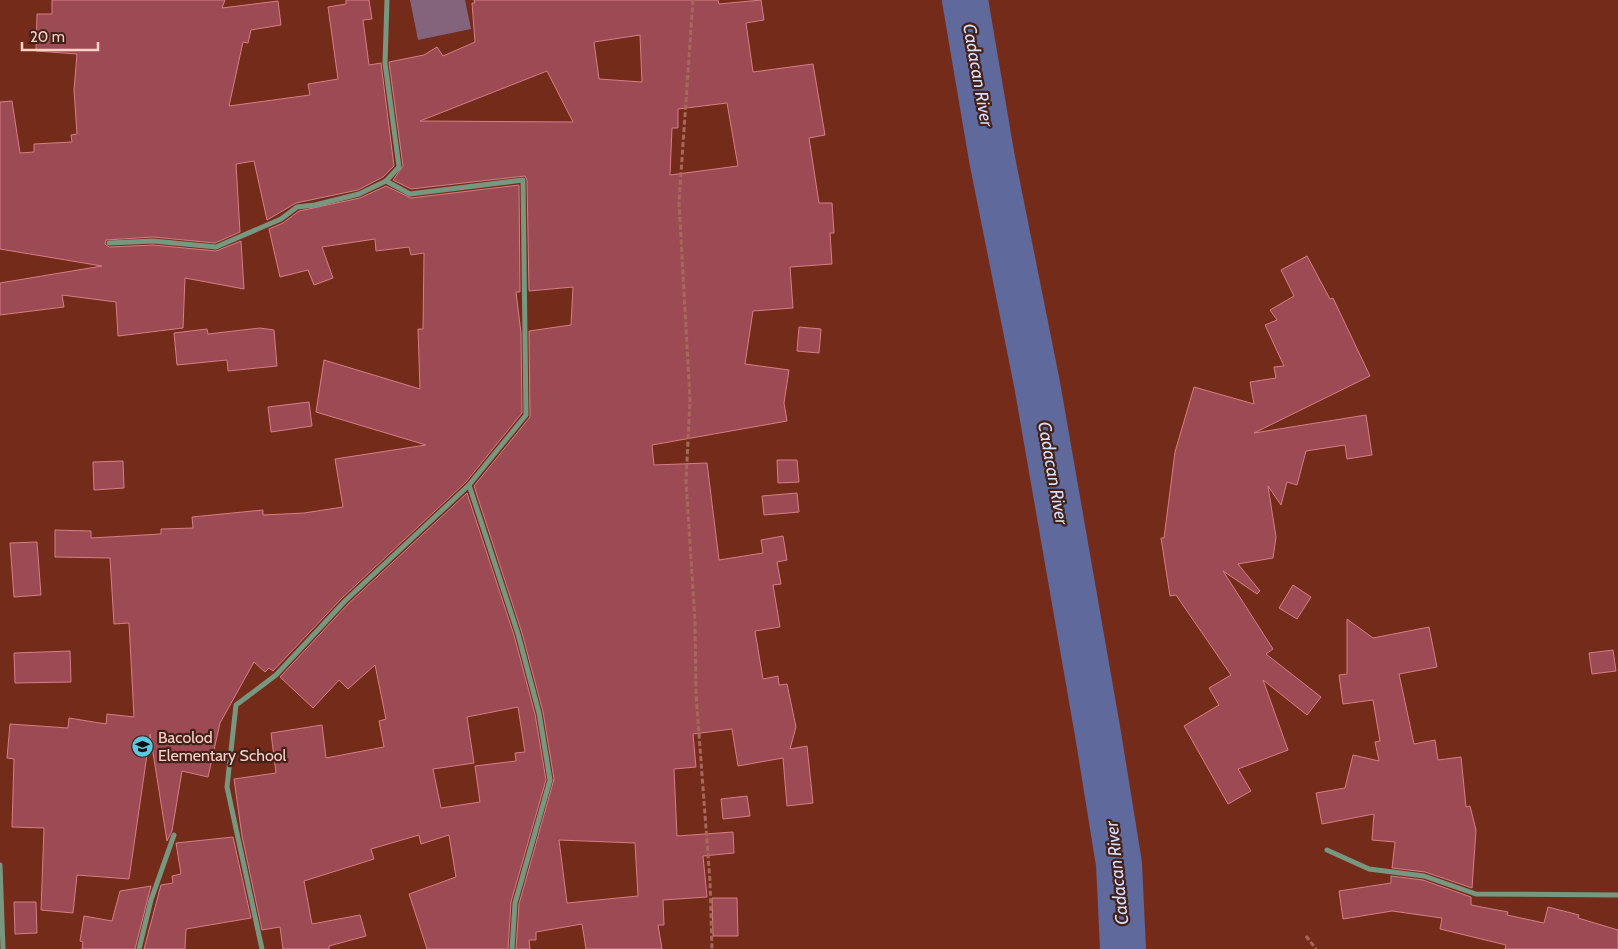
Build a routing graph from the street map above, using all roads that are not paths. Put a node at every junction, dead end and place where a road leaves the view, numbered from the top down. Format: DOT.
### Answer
graph roads {
  1 [pos="387,0"];
  2 [pos="386,181"];
  3 [pos="109,242"];
  4 [pos="469,485"];
  5 [pos="174,836"];
  6 [pos="1327,850"];
  7 [pos="0,865"];
  8 [pos="1618,895"];
  9 [pos="3,949"];
  10 [pos="139,949"];
  11 [pos="262,949"];
  12 [pos="512,949"];
  1 -- 2 [label="street"];
  2 -- 3 [label="street"];
  2 -- 4 [label="street"];
  4 -- 11 [label="street"];
  4 -- 12 [label="street"];
  5 -- 10 [label="street"];
  6 -- 8 [label="street"];
  7 -- 9 [label="street"];
}
